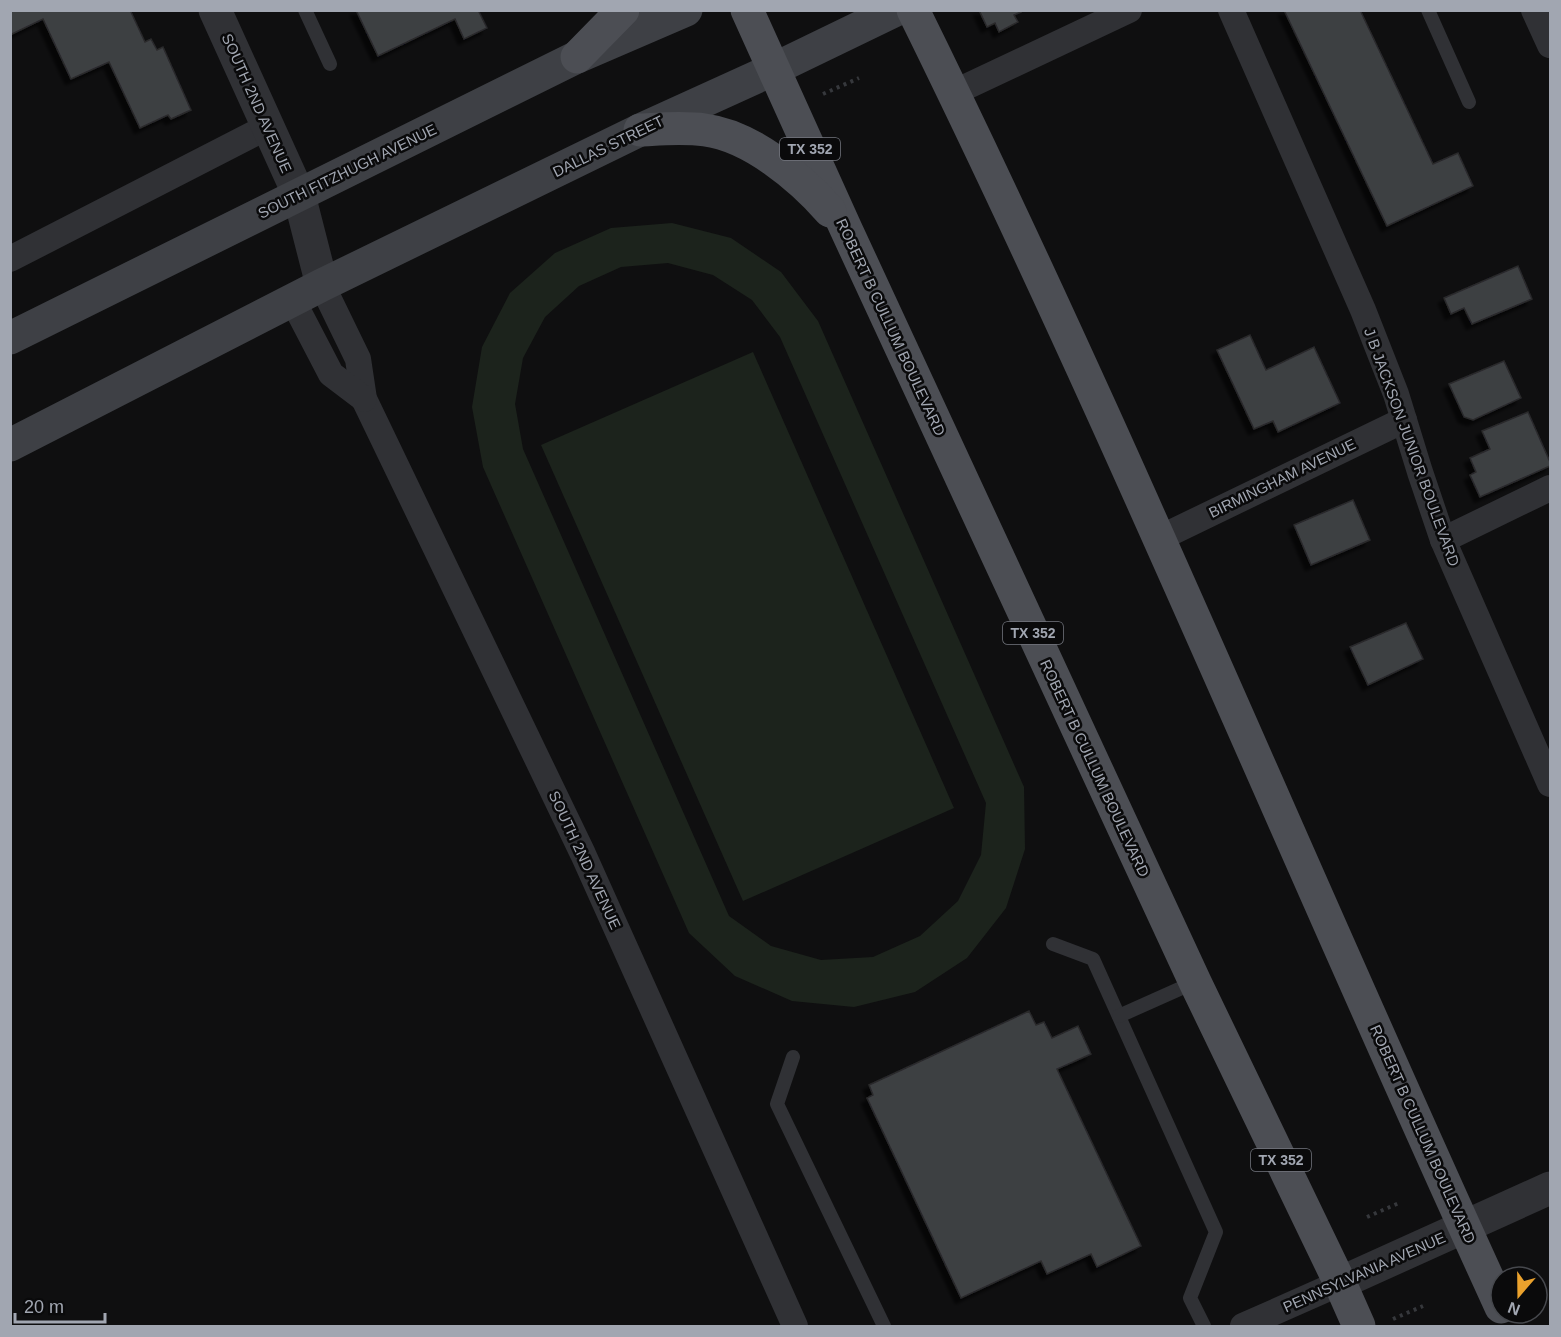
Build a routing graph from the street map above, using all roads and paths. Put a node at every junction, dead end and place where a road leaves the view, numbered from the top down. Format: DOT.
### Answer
graph roads {
  1 [pos="215,10"];
  2 [pos="305,10"];
  3 [pos="623,10"];
  4 [pos="686,10"];
  5 [pos="747,10"];
  6 [pos="896,10"];
  7 [pos="913,10"];
  8 [pos="1129,10"];
  9 [pos="1231,10"];
  10 [pos="1428,10"];
  11 [pos="1534,10"];
  12 [pos="1551,45"];
  13 [pos="577,57"];
  14 [pos="330,64"];
  15 [pos="774,69"];
  16 [pos="859,78"];
  17 [pos="953,93"];
  18 [pos="823,94"];
  19 [pos="1469,102"];
  20 [pos="267,127"];
  21 [pos="640,130"];
  22 [pos="299,195"];
  23 [pos="846,229"];
  24 [pos="10,259"];
  25 [pos="322,285"];
  26 [pos="293,301"];
  27 [pos="10,338"];
  28 [pos="364,399"];
  29 [pos="1404,420"];
  30 [pos="10,445"];
  31 [pos="1551,488"];
  32 [pos="1160,538"];
  33 [pos="1443,540"];
  34 [pos="1551,783"];
  35 [pos="1053,944"];
  36 [pos="1195,982"];
  37 [pos="1119,1016"];
  38 [pos="793,1058"];
  39 [pos="1551,1188"];
  40 [pos="1399,1203"];
  41 [pos="1367,1216"];
  42 [pos="1464,1227"];
  43 [pos="1489,1281"];
  44 [pos="1340,1283"];
  45 [pos="1423,1306"];
  46 [pos="1393,1319"];
  47 [pos="795,1326"];
  48 [pos="884,1326"];
  49 [pos="1204,1326"];
  50 [pos="1243,1326"];
  51 [pos="1359,1326"];
  1 -- 20 [label="street, SOUTH 2ND AVENUE"];
  2 -- 14 [label="lane"];
  3 -- 13 [label="main road"];
  4 -- 13 [label="main road, SOUTH FITZHUGH AVENUE"];
  5 -- 15 [label="main road, ROBERT B CULLUM BOULEVARD / TX 352"];
  6 -- 15 [label="main road, DALLAS STREET"];
  7 -- 17 [label="main road, ROBERT B CULLUM BOULEVARD"];
  8 -- 17 [label="street"];
  9 -- 29 [label="street, J B JACKSON JUNIOR BOULEVARD"];
  10 -- 19 [label="lane"];
  11 -- 12 [label="street"];
  13 -- 22 [label="main road, SOUTH FITZHUGH AVENUE"];
  15 -- 21 [label="main road, DALLAS STREET"];
  15 -- 23 [label="main road, ROBERT B CULLUM BOULEVARD / TX 352"];
  16 -- 18 [label="path"];
  17 -- 32 [label="main road, ROBERT B CULLUM BOULEVARD"];
  20 -- 22 [label="street, SOUTH 2ND AVENUE"];
  20 -- 24 [label="street"];
  21 -- 23 [label="main road"];
  21 -- 25 [label="main road, DALLAS STREET"];
  22 -- 25 [label="street, SOUTH 2ND AVENUE"];
  22 -- 27 [label="main road, SOUTH FITZHUGH AVENUE"];
  23 -- 36 [label="main road, ROBERT B CULLUM BOULEVARD / TX 352"];
  25 -- 26 [label="main road"];
  25 -- 28 [label="street, SOUTH 2ND AVENUE"];
  26 -- 28 [label="street, SOUTH 2ND AVENUE"];
  26 -- 30 [label="main road"];
  28 -- 47 [label="street, SOUTH 2ND AVENUE"];
  29 -- 32 [label="street, BIRMINGHAM AVENUE"];
  29 -- 33 [label="street, J B JACKSON JUNIOR BOULEVARD"];
  31 -- 33 [label="street"];
  32 -- 42 [label="main road, ROBERT B CULLUM BOULEVARD"];
  33 -- 34 [label="street, J B JACKSON JUNIOR BOULEVARD"];
  35 -- 37 [label="lane"];
  36 -- 37 [label="lane"];
  36 -- 44 [label="main road, ROBERT B CULLUM BOULEVARD / TX 352"];
  37 -- 49 [label="lane"];
  38 -- 48 [label="lane"];
  39 -- 42 [label="street, PENNSYLVANIA AVENUE"];
  40 -- 41 [label="path"];
  42 -- 43 [label="main road, ROBERT B CULLUM BOULEVARD"];
  42 -- 44 [label="street, PENNSYLVANIA AVENUE"];
  44 -- 50 [label="street, PENNSYLVANIA AVENUE"];
  44 -- 51 [label="main road, ROBERT B CULLUM BOULEVARD / TX 352"];
  45 -- 46 [label="path"];
}
